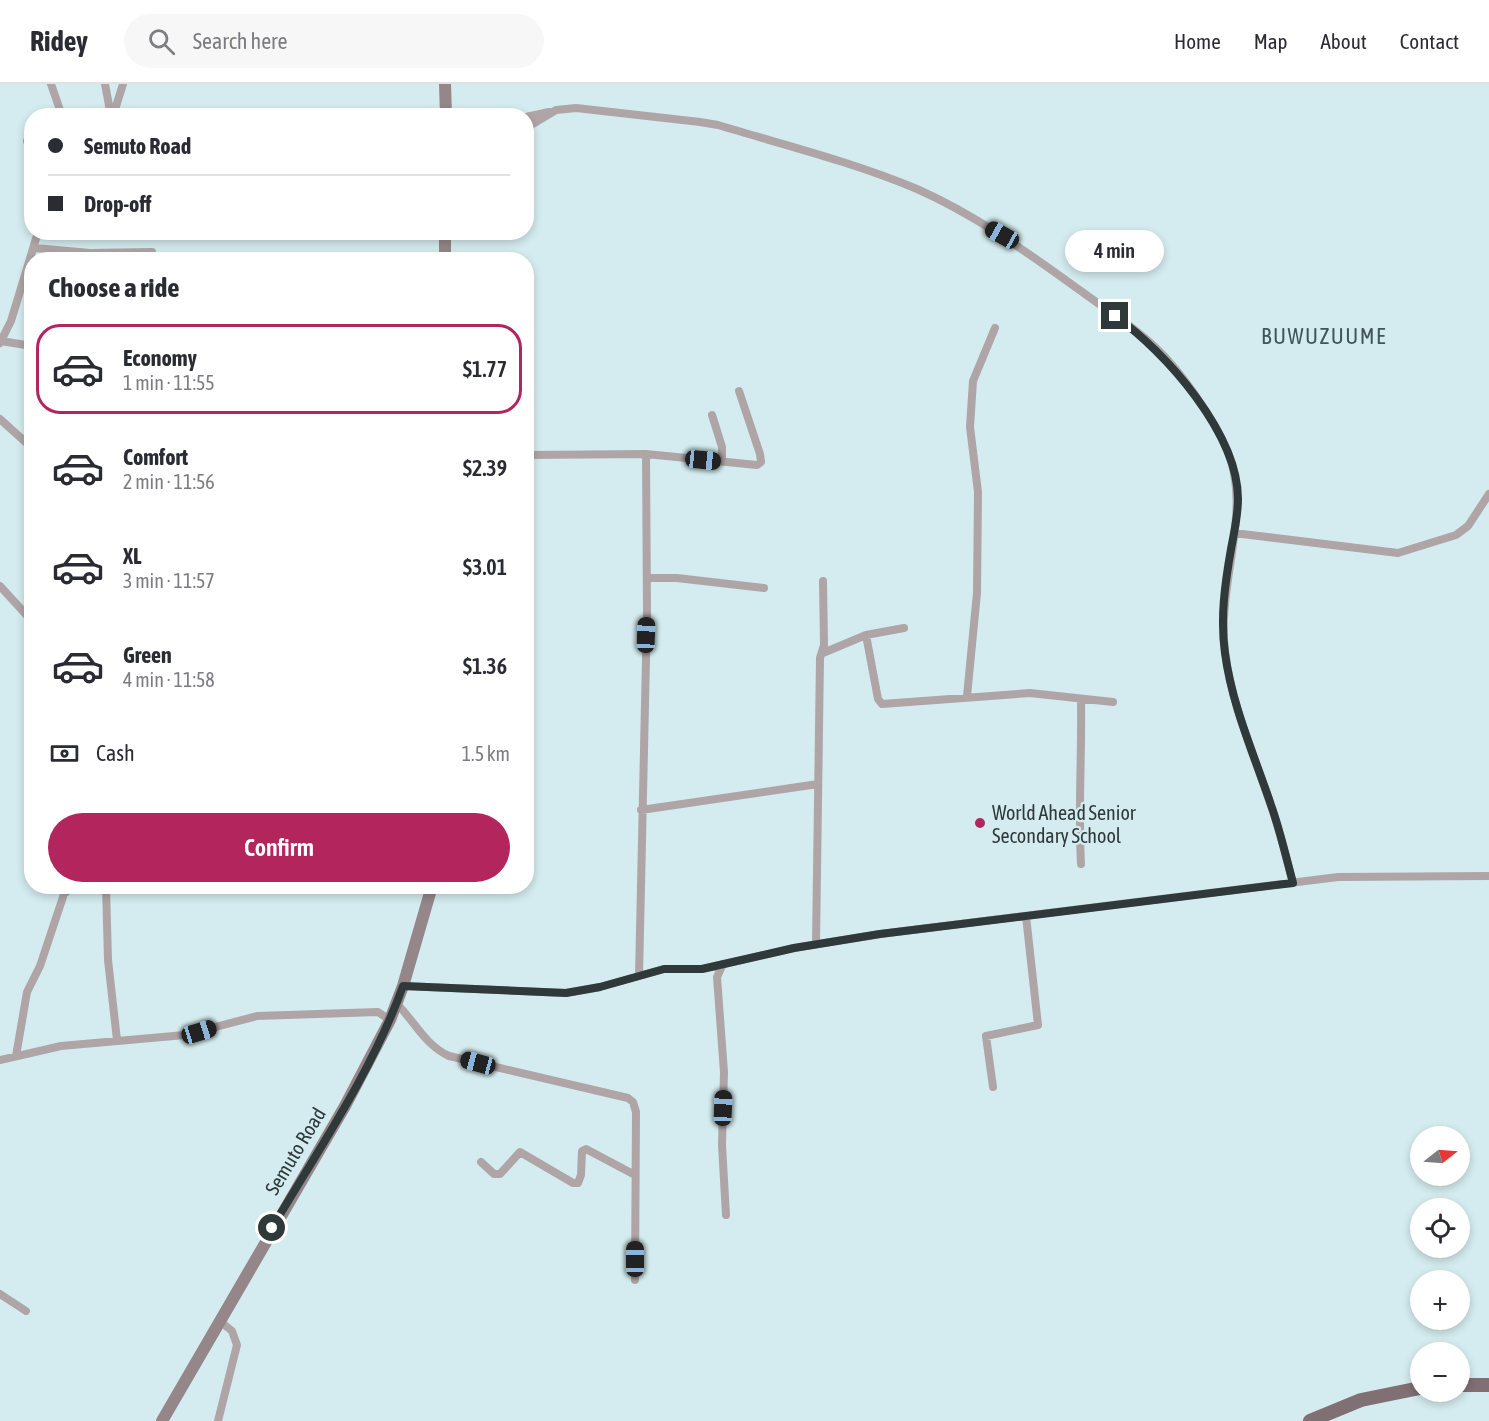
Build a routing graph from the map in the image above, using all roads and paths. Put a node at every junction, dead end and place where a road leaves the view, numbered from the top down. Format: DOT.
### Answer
graph roads {
  1 [pos="51,84"];
  2 [pos="105,84"];
  3 [pos="123,84"];
  4 [pos="445,84"];
  5 [pos="59,108"];
  6 [pos="110,108"];
  7 [pos="115,108"];
  8 [pos="446,108"];
  9 [pos="556,110"];
  10 [pos="534,115"];
  11 [pos="534,123"];
  12 [pos="36,240"];
  13 [pos="35,248"];
  14 [pos="34,252"];
  15 [pos="72,252"];
  16 [pos="24,281"];
  17 [pos="995,328"];
  18 [pos="1,342"];
  19 [pos="24,345"];
  20 [pos="739,392"];
  21 [pos="712,415"];
  22 [pos="0,419"];
  23 [pos="24,441"];
  24 [pos="646,454"];
  25 [pos="534,455"];
  26 [pos="722,462"];
  27 [pos="1489,494"];
  28 [pos="1233,533"];
  29 [pos="647,578"];
  30 [pos="823,580"];
  31 [pos="0,586"];
  32 [pos="764,588"];
  33 [pos="24,612"];
  34 [pos="904,628"];
  35 [pos="866,635"];
  36 [pos="824,652"];
  37 [pos="967,696"];
  38 [pos="1081,700"];
  39 [pos="1113,702"];
  40 [pos="818,784"];
  41 [pos="641,810"];
  42 [pos="1081,864"];
  43 [pos="1489,876"];
  44 [pos="1293,883"];
  45 [pos="64,894"];
  46 [pos="106,894"];
  47 [pos="430,894"];
  48 [pos="1026,916"];
  49 [pos="816,944"];
  50 [pos="723,964"];
  51 [pos="639,976"];
  52 [pos="403,986"];
  53 [pos="397,1004"];
  54 [pos="390,1020"];
  55 [pos="117,1040"];
  56 [pos="16,1056"];
  57 [pos="0,1060"];
  58 [pos="993,1087"];
  59 [pos="481,1162"];
  60 [pos="635,1175"];
  61 [pos="726,1215"];
  62 [pos="635,1280"];
  63 [pos="0,1294"];
  64 [pos="26,1311"];
  65 [pos="221,1322"];
  66 [pos="1470,1385"];
  67 [pos="1489,1385"];
  68 [pos="1410,1390"];
  69 [pos="162,1421"];
  70 [pos="218,1421"];
  71 [pos="1310,1421"];
  1 -- 5 [label="street"];
  2 -- 6 [label="street"];
  3 -- 7 [label="street"];
  4 -- 8 [label="main road"];
  9 -- 10 [label="street"];
  9 -- 11 [label="street"];
  9 -- 28 [label="street"];
  12 -- 13 [label="street"];
  13 -- 14 [label="street"];
  13 -- 15 [label="street"];
  16 -- 18 [label="street"];
  17 -- 37 [label="street"];
  18 -- 19 [label="street"];
  20 -- 26 [label="street"];
  21 -- 26 [label="street"];
  22 -- 23 [label="street"];
  24 -- 25 [label="street"];
  24 -- 26 [label="street"];
  24 -- 29 [label="street"];
  27 -- 28 [label="street"];
  28 -- 44 [label="street"];
  29 -- 32 [label="street"];
  29 -- 41 [label="street"];
  30 -- 36 [label="street"];
  31 -- 33 [label="street"];
  34 -- 35 [label="street"];
  35 -- 36 [label="street"];
  35 -- 37 [label="street"];
  36 -- 40 [label="street"];
  37 -- 38 [label="street"];
  38 -- 39 [label="street"];
  38 -- 42 [label="street"];
  40 -- 41 [label="street"];
  40 -- 49 [label="street"];
  41 -- 51 [label="street"];
  43 -- 44 [label="street"];
  44 -- 48 [label="street"];
  45 -- 56 [label="street"];
  46 -- 55 [label="street"];
  47 -- 52 [label="main road, Semuto Road"];
  48 -- 49 [label="street"];
  48 -- 58 [label="street"];
  49 -- 50 [label="street"];
  50 -- 51 [label="street"];
  50 -- 61 [label="street"];
  51 -- 52 [label="street"];
  52 -- 53 [label="main road, Semuto Road"];
  53 -- 54 [label="main road, Semuto Road"];
  53 -- 60 [label="street"];
  54 -- 55 [label="street"];
  54 -- 65 [label="main road, Semuto Road"];
  55 -- 56 [label="street"];
  56 -- 57 [label="street"];
  59 -- 60 [label="street"];
  60 -- 62 [label="street"];
  63 -- 64 [label="street"];
  65 -- 69 [label="main road, Semuto Road"];
  65 -- 70 [label="street"];
  66 -- 67 [label="main road"];
  68 -- 71 [label="main road"];
}
